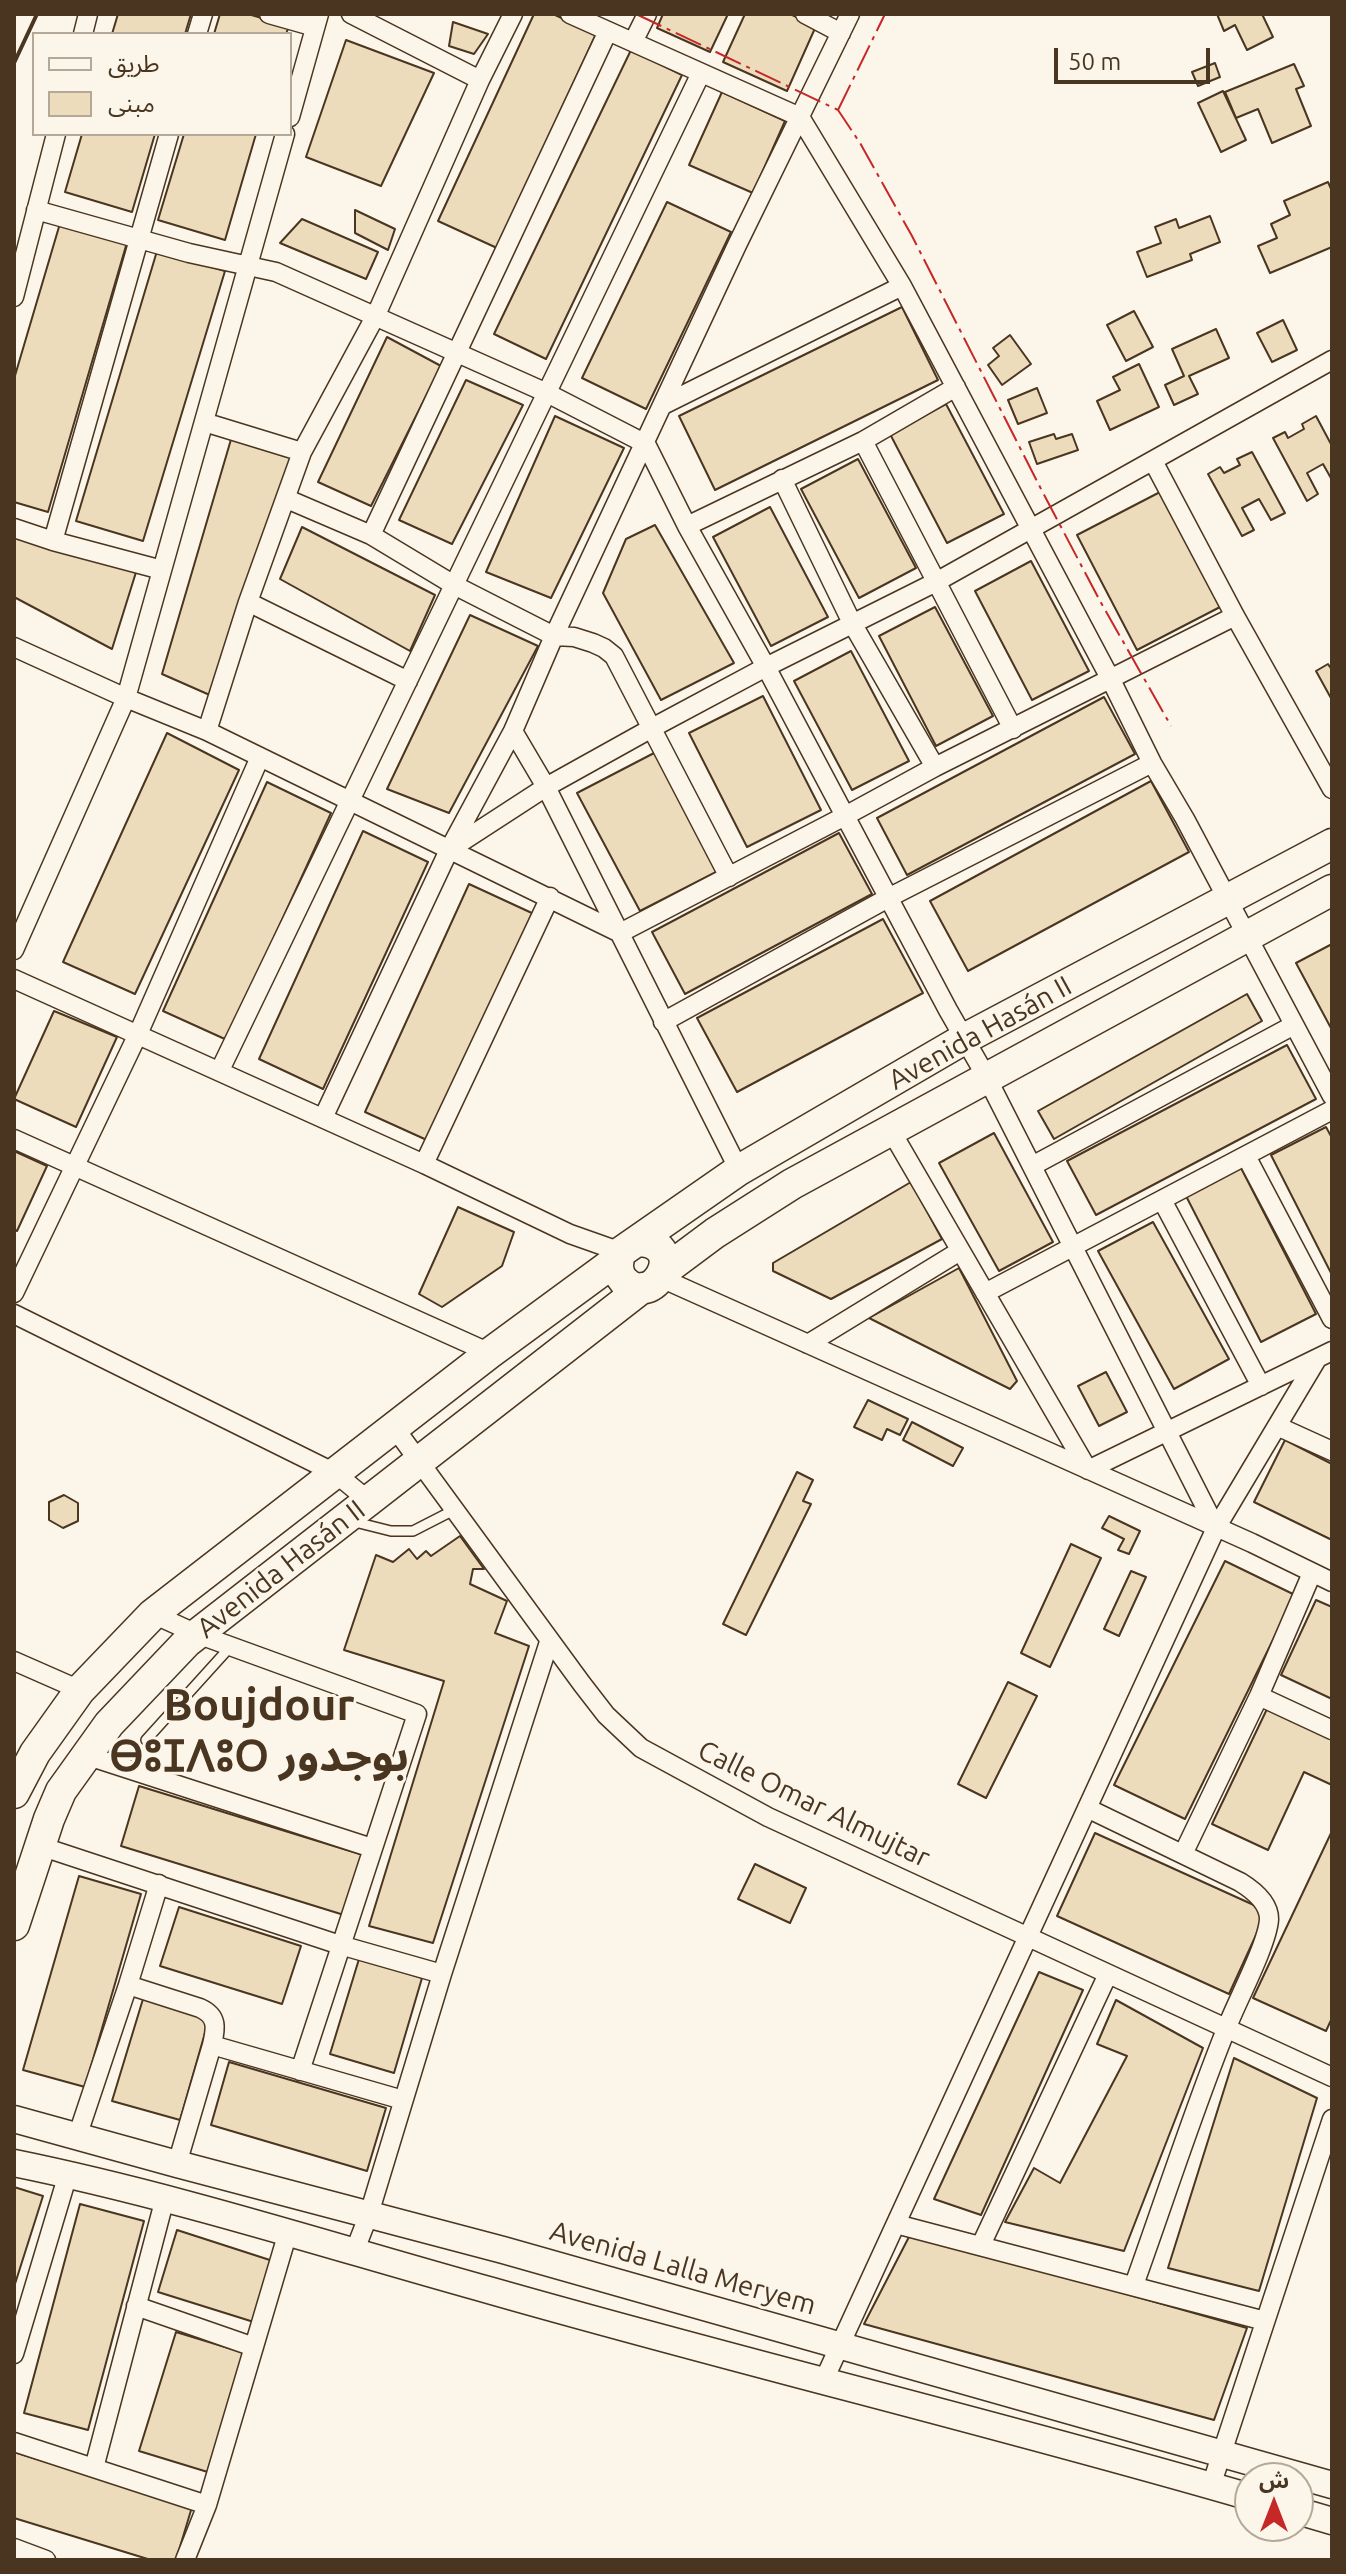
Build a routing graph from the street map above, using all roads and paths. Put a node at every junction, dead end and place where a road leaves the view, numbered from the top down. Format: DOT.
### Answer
graph roads {
  1 [pos="269,14"];
  2 [pos="351,14"];
  3 [pos="513,14"];
  4 [pos="570,14"];
  5 [pos="647,14"];
  6 [pos="805,14"];
  7 [pos="850,14"];
  8 [pos="317,21"];
  9 [pos="608,31"];
  10 [pos="841,33"];
  11 [pos="633,42"];
  12 [pos="701,73"];
  13 [pos="480,80"];
  14 [pos="292,110"];
  15 [pos="800,117"];
  16 [pos="55,136"];
  17 [pos="168,136"];
  18 [pos="284,136"];
  19 [pos="36,210"];
  20 [pos="140,238"];
  21 [pos="247,268"];
  22 [pos="902,286"];
  23 [pos="14,297"];
  24 [pos="376,315"];
  25 [pos="457,352"];
  26 [pos="1332,360"];
  27 [pos="956,387"];
  28 [pos="547,393"];
  29 [pos="663,405"];
  30 [pos="204,422"];
  31 [pos="863,441"];
  32 [pos="646,444"];
  33 [pos="302,452"];
  34 [pos="1153,461"];
  35 [pos="782,479"];
  36 [pos="287,499"];
  37 [pos="687,526"];
  38 [pos="14,528"];
  39 [pos="1030,531"];
  40 [pos="371,535"];
  41 [pos="53,541"];
  42 [pos="162,570"];
  43 [pos="936,582"];
  44 [pos="454,585"];
  45 [pos="248,602"];
  46 [pos="1235,616"];
  47 [pos="852,623"];
  48 [pos="554,636"];
  49 [pos="14,647"];
  50 [pos="766,667"];
  51 [pos="1111,680"];
  52 [pos="408,681"];
  53 [pos="126,698"];
  54 [pos="652,728"];
  55 [pos="1013,729"];
  56 [pos="207,731"];
  57 [pos="513,731"];
  58 [pos="260,757"];
  59 [pos="1152,763"];
  60 [pos="935,767"];
  61 [pos="546,787"];
  62 [pos="1332,789"];
  63 [pos="350,800"];
  64 [pos="845,816"];
  65 [pos="1332,844"];
  66 [pos="449,850"];
  67 [pos="729,877"];
  68 [pos="1332,890"];
  69 [pos="550,897"];
  70 [pos="888,898"];
  71 [pos="1228,900"];
  72 [pos="620,933"];
  73 [pos="1247,936"];
  74 [pos="14,950"];
  75 [pos="14,979"];
  76 [pos="663,1022"];
  77 [pos="1294,1025"];
  78 [pos="138,1034"];
  79 [pos="964,1039"];
  80 [pos="220,1070"];
  81 [pos="987,1078"];
  82 [pos="1332,1096"];
  83 [pos="1332,1110"];
  84 [pos="323,1118"];
  85 [pos="890,1129"];
  86 [pos="14,1139"];
  87 [pos="1246,1156"];
  88 [pos="74,1164"];
  89 [pos="424,1164"];
  90 [pos="1032,1166"];
  91 [pos="739,1170"];
  92 [pos="1162,1200"];
  93 [pos="1073,1247"];
  94 [pos="626,1250"];
  95 [pos="960,1251"];
  96 [pos="22,1255"];
  97 [pos="656,1279"];
  98 [pos="14,1293"];
  99 [pos="985,1293"];
  100 [pos="14,1314"];
  101 [pos="1332,1319"];
  102 [pos="808,1344"];
  103 [pos="490,1353"];
  104 [pos="1324,1355"];
  105 [pos="1261,1386"];
  106 [pos="1277,1426"];
  107 [pos="394,1427"];
  108 [pos="1167,1431"];
  109 [pos="1332,1451"];
  110 [pos="420,1461"];
  111 [pos="1088,1470"];
  112 [pos="335,1473"];
  113 [pos="369,1501"];
  114 [pos="455,1510"];
  115 [pos="344,1519"];
  116 [pos="1216,1528"];
  117 [pos="1312,1573"];
  118 [pos="1332,1582"];
  119 [pos="153,1614"];
  120 [pos="197,1634"];
  121 [pos="549,1642"];
  122 [pos="231,1646"];
  123 [pos="14,1661"];
  124 [pos="80,1690"];
  125 [pos="1259,1696"];
  126 [pos="1332,1730"];
  127 [pos="146,1740"];
  128 [pos="85,1755"];
  129 [pos="14,1793"];
  130 [pos="1087,1808"];
  131 [pos="40,1846"];
  132 [pos="372,1848"];
  133 [pos="1183,1854"];
  134 [pos="159,1884"];
  135 [pos="15,1921"];
  136 [pos="1028,1937"];
  137 [pos="340,1945"];
  138 [pos="442,1974"];
  139 [pos="1108,1974"];
  140 [pos="128,1985"];
  141 [pos="1226,2029"];
  142 [pos="212,2045"];
  143 [pos="1330,2070"];
  144 [pos="300,2071"];
  145 [pos="403,2100"];
  146 [pos="14,2119"];
  147 [pos="1332,2119"];
  148 [pos="77,2137"];
  149 [pos="14,2163"];
  150 [pos="177,2164"];
  151 [pos="68,2174"];
  152 [pos="165,2198"];
  153 [pos="369,2214"];
  154 [pos="896,2224"];
  155 [pos="288,2232"];
  156 [pos="981,2245"];
  157 [pos="355,2250"];
  158 [pos="1134,2285"];
  159 [pos="136,2306"];
  160 [pos="1265,2321"];
  161 [pos="254,2347"];
  162 [pos="839,2347"];
  163 [pos="14,2354"];
  164 [pos="823,2382"];
  165 [pos="14,2442"];
  166 [pos="1221,2454"];
  167 [pos="94,2468"];
  168 [pos="1332,2485"];
  169 [pos="1211,2486"];
  170 [pos="1234,2492"];
  171 [pos="207,2505"];
  172 [pos="14,2548"];
  173 [pos="46,2560"];
  174 [pos="185,2560"];
  1 -- 8 [label="street"];
  2 -- 13 [label="street"];
  3 -- 13 [label="street"];
  4 -- 9 [label="street"];
  5 -- 11 [label="street"];
  6 -- 10 [label="street"];
  7 -- 10 [label="street"];
  8 -- 14 [label="street"];
  9 -- 11 [label="street"];
  9 -- 25 [label="street"];
  10 -- 15 [label="street"];
  11 -- 12 [label="street"];
  12 -- 15 [label="street"];
  12 -- 28 [label="street"];
  13 -- 24 [label="street"];
  15 -- 22 [label="street"];
  15 -- 29 [label="street"];
  16 -- 19 [label="street"];
  17 -- 20 [label="street"];
  18 -- 21 [label="street"];
  19 -- 20 [label="street"];
  19 -- 23 [label="street"];
  20 -- 21 [label="street"];
  20 -- 41 [label="street"];
  21 -- 24 [label="street"];
  21 -- 30 [label="street"];
  22 -- 27 [label="street"];
  22 -- 29 [label="street"];
  24 -- 25 [label="street"];
  24 -- 33 [label="street"];
  25 -- 28 [label="street"];
  25 -- 40 [label="street"];
  26 -- 34 [label="street"];
  27 -- 31 [label="street"];
  27 -- 39 [label="street"];
  28 -- 32 [label="street"];
  28 -- 44 [label="street"];
  29 -- 32 [label="street"];
  30 -- 33 [label="street"];
  30 -- 42 [label="street"];
  31 -- 35 [label="street"];
  31 -- 43 [label="street"];
  32 -- 37 [label="street"];
  32 -- 48 [label="street"];
  33 -- 36 [label="street"];
  34 -- 39 [label="street"];
  34 -- 46 [label="street"];
  35 -- 37 [label="street"];
  35 -- 47 [label="street"];
  36 -- 40 [label="street"];
  36 -- 45 [label="street"];
  37 -- 50 [label="street"];
  38 -- 41 [label="street"];
  39 -- 43 [label="street"];
  39 -- 51 [label="street"];
  40 -- 44 [label="street"];
  41 -- 42 [label="street"];
  42 -- 53 [label="street"];
  43 -- 47 [label="street"];
  43 -- 55 [label="street"];
  44 -- 48 [label="street"];
  44 -- 52 [label="street"];
  45 -- 52 [label="street"];
  45 -- 56 [label="street"];
  46 -- 51 [label="street"];
  46 -- 62 [label="street"];
  47 -- 50 [label="street"];
  47 -- 60 [label="street"];
  48 -- 54 [label="street"];
  48 -- 57 [label="street"];
  49 -- 53 [label="street"];
  50 -- 54 [label="street"];
  50 -- 64 [label="street"];
  51 -- 55 [label="street"];
  51 -- 59 [label="street"];
  52 -- 63 [label="street"];
  53 -- 56 [label="street"];
  53 -- 74 [label="street"];
  54 -- 61 [label="street"];
  54 -- 67 [label="street"];
  55 -- 60 [label="street"];
  56 -- 58 [label="street"];
  57 -- 61 [label="street"];
  57 -- 66 [label="street"];
  58 -- 63 [label="street"];
  58 -- 78 [label="street"];
  59 -- 70 [label="street"];
  59 -- 71 [label="street"];
  60 -- 64 [label="street"];
  61 -- 66 [label="street"];
  61 -- 72 [label="street"];
  63 -- 66 [label="street"];
  63 -- 80 [label="street"];
  64 -- 67 [label="street"];
  64 -- 70 [label="street"];
  65 -- 71 [label="main road, Avenida Hasán II"];
  66 -- 69 [label="street"];
  66 -- 84 [label="street"];
  67 -- 72 [label="street"];
  68 -- 73 [label="main road, Avenida Hasán II"];
  69 -- 72 [label="street"];
  69 -- 89 [label="street"];
  70 -- 76 [label="street"];
  70 -- 79 [label="street"];
  71 -- 73 [label="street"];
  71 -- 79 [label="main road, Avenida Hasán II"];
  72 -- 76 [label="street"];
  73 -- 77 [label="street"];
  73 -- 81 [label="main road, Avenida Hasán II"];
  75 -- 78 [label="street"];
  76 -- 91 [label="street"];
  77 -- 82 [label="street"];
  77 -- 90 [label="street"];
  78 -- 80 [label="street"];
  78 -- 88 [label="street"];
  79 -- 81 [label="street"];
  79 -- 91 [label="main road, Avenida Hasán II"];
  80 -- 84 [label="street"];
  81 -- 85 [label="main road, Avenida Hasán II"];
  81 -- 90 [label="street"];
  83 -- 87 [label="street"];
  84 -- 89 [label="street"];
  85 -- 95 [label="street"];
  85 -- 97 [label="main road, Avenida Hasán II"];
  86 -- 88 [label="street"];
  87 -- 92 [label="street"];
  87 -- 101 [label="street"];
  88 -- 96 [label="street"];
  88 -- 103 [label="street"];
  89 -- 94 [label="street"];
  90 -- 93 [label="street"];
  91 -- 94 [label="main road, Avenida Hasán II"];
  92 -- 93 [label="street"];
  92 -- 105 [label="street"];
  93 -- 99 [label="street"];
  93 -- 108 [label="street"];
  94 -- 97 [label="main road"];
  94 -- 97 [label="main road"];
  94 -- 103 [label="main road, Avenida Hasán II"];
  95 -- 99 [label="street"];
  95 -- 102 [label="street"];
  96 -- 98 [label="street"];
  97 -- 102 [label="street"];
  97 -- 110 [label="main road, Avenida Hasán II"];
  99 -- 111 [label="street"];
  100 -- 112 [label="street"];
  102 -- 111 [label="street"];
  103 -- 107 [label="main road, Avenida Hasán II"];
  104 -- 105 [label="street"];
  104 -- 106 [label="street"];
  105 -- 108 [label="street"];
  106 -- 109 [label="street"];
  106 -- 116 [label="street"];
  107 -- 110 [label="street, Calle Omar Almujtar"];
  107 -- 112 [label="main road, Avenida Hasán II"];
  108 -- 111 [label="street"];
  108 -- 116 [label="street"];
  110 -- 113 [label="main road, Avenida Hasán II"];
  110 -- 114 [label="street, Calle Omar Almujtar"];
  111 -- 116 [label="street"];
  112 -- 113 [label="street"];
  112 -- 119 [label="main road, Avenida Hasán II"];
  113 -- 115 [label="main road, Avenida Hasán II"];
  114 -- 115 [label="lane"];
  114 -- 121 [label="street, Calle Omar Almujtar"];
  115 -- 120 [label="main road, Avenida Hasán II"];
  116 -- 117 [label="street"];
  116 -- 130 [label="street"];
  117 -- 118 [label="street"];
  117 -- 125 [label="street"];
  119 -- 120 [label="street"];
  119 -- 124 [label="main road, Avenida Hasán II"];
  120 -- 122 [label="street"];
  120 -- 128 [label="main road, Avenida Hasán II"];
  121 -- 136 [label="street, Calle Omar Almujtar"];
  121 -- 138 [label="street"];
  122 -- 127 [label="lane"];
  122 -- 132 [label="street"];
  123 -- 124 [label="street"];
  124 -- 129 [label="main road, Avenida Hasán II"];
  125 -- 126 [label="street"];
  125 -- 133 [label="street"];
  128 -- 131 [label="main road, Avenida Hasán II"];
  128 -- 132 [label="street"];
  130 -- 133 [label="street"];
  130 -- 136 [label="street"];
  131 -- 134 [label="street"];
  131 -- 135 [label="main road, Avenida Hasán II"];
  132 -- 137 [label="street"];
  133 -- 141 [label="street"];
  134 -- 137 [label="street"];
  134 -- 140 [label="street"];
  136 -- 139 [label="street, Calle Omar Almujtar"];
  136 -- 154 [label="street"];
  137 -- 138 [label="street"];
  137 -- 144 [label="street"];
  138 -- 145 [label="street"];
  139 -- 141 [label="street, Calle Omar Almujtar"];
  139 -- 156 [label="street"];
  140 -- 142 [label="street"];
  140 -- 148 [label="street"];
  141 -- 143 [label="street, Calle Omar Almujtar"];
  141 -- 158 [label="street"];
  142 -- 144 [label="street"];
  142 -- 150 [label="street"];
  144 -- 145 [label="street"];
  145 -- 153 [label="street"];
  146 -- 148 [label="street, Avenida Lalla Meryem"];
  147 -- 160 [label="street"];
  148 -- 150 [label="street, Avenida Lalla Meryem"];
  149 -- 151 [label="street"];
  150 -- 153 [label="street, Avenida Lalla Meryem"];
  151 -- 152 [label="street"];
  151 -- 163 [label="street"];
  152 -- 155 [label="street"];
  152 -- 159 [label="street"];
  153 -- 157 [label="street"];
  153 -- 162 [label="street, Avenida Lalla Meryem"];
  154 -- 156 [label="street"];
  154 -- 162 [label="street"];
  155 -- 157 [label="street"];
  155 -- 161 [label="street"];
  156 -- 158 [label="street"];
  157 -- 164 [label="street"];
  158 -- 160 [label="street"];
  159 -- 161 [label="street"];
  159 -- 167 [label="street"];
  160 -- 166 [label="street"];
  161 -- 171 [label="street"];
  162 -- 164 [label="street"];
  162 -- 166 [label="street, Avenida Lalla Meryem"];
  164 -- 169 [label="street"];
  165 -- 167 [label="street"];
  166 -- 168 [label="street, Avenida Lalla Meryem"];
  166 -- 169 [label="street"];
  167 -- 171 [label="street"];
  169 -- 170 [label="street"];
  171 -- 174 [label="street"];
  172 -- 173 [label="street"];
}
